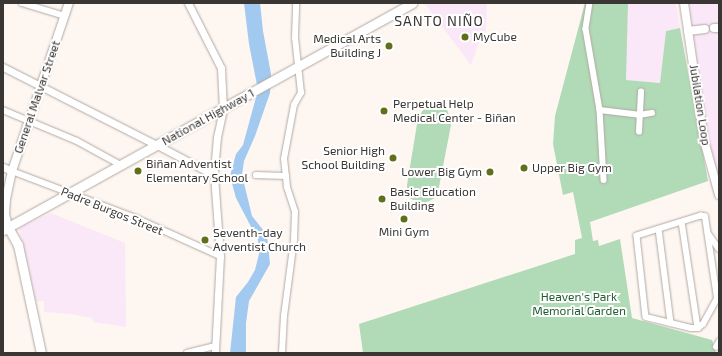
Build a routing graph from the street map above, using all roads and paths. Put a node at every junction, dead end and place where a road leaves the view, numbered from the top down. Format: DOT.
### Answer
graph roads {
  1 [pos="22,3"];
  2 [pos="69,3"];
  3 [pos="188,3"];
  4 [pos="296,3"];
  5 [pos="412,3"];
  6 [pos="590,3"];
  7 [pos="684,3"];
  8 [pos="65,16"];
  9 [pos="705,29"];
  10 [pos="688,31"];
  11 [pos="3,67"];
  12 [pos="297,68"];
  13 [pos="42,86"];
  14 [pos="641,92"];
  15 [pos="223,109"];
  16 [pos="3,110"];
  17 [pos="600,110"];
  18 [pos="652,113"];
  19 [pos="640,115"];
  20 [pos="29,121"];
  21 [pos="638,132"];
  22 [pos="157,145"];
  23 [pos="121,165"];
  24 [pos="3,167"];
  25 [pos="12,171"];
  26 [pos="214,175"];
  27 [pos="256,175"];
  28 [pos="286,176"];
  29 [pos="604,180"];
  30 [pos="70,194"];
  31 [pos="719,195"];
  32 [pos="682,222"];
  33 [pos="5,229"];
  34 [pos="659,229"];
  35 [pos="707,232"];
  36 [pos="719,249"];
  37 [pos="220,256"];
  38 [pos="718,296"];
  39 [pos="671,323"];
  40 [pos="698,328"];
  41 [pos="215,349"];
  42 [pos="41,353"];
  43 [pos="187,353"];
  44 [pos="282,353"];
  1 -- 8 [label="street"];
  2 -- 8 [label="main road, General Malvar Street"];
  3 -- 15 [label="street"];
  4 -- 12 [label="street"];
  5 -- 12 [label="highway, National Highway 1"];
  6 -- 17 [label="street"];
  7 -- 10 [label="main road, Jubilation Loop"];
  8 -- 13 [label="main road, General Malvar Street"];
  9 -- 10 [label="main road"];
  10 -- 31 [label="main road, Jubilation Loop"];
  11 -- 13 [label="street"];
  12 -- 15 [label="highway, National Highway 1"];
  12 -- 28 [label="street"];
  13 -- 20 [label="main road, General Malvar Street"];
  13 -- 22 [label="street"];
  14 -- 19 [label="street"];
  15 -- 22 [label="highway, National Highway 1"];
  15 -- 26 [label="street"];
  16 -- 20 [label="street"];
  17 -- 19 [label="street"];
  17 -- 29 [label="street"];
  18 -- 19 [label="street"];
  19 -- 21 [label="street"];
  20 -- 23 [label="street"];
  20 -- 25 [label="main road, General Malvar Street"];
  22 -- 23 [label="highway, National Highway 1"];
  22 -- 26 [label="street"];
  23 -- 30 [label="highway, National Highway 1"];
  24 -- 25 [label="street, Padre Burgos Street"];
  25 -- 30 [label="street, Padre Burgos Street"];
  25 -- 33 [label="main road, General Malvar Street"];
  26 -- 37 [label="street"];
  27 -- 28 [label="street"];
  28 -- 44 [label="street"];
  30 -- 33 [label="highway, National Highway 1"];
  30 -- 37 [label="street, Padre Burgos Street"];
  32 -- 34 [label="street"];
  32 -- 35 [label="street"];
  32 -- 40 [label="street"];
  33 -- 42 [label="highway, General Malvar Street"];
  34 -- 39 [label="street"];
  34 -- 39 [label="street"];
  35 -- 36 [label="street"];
  35 -- 38 [label="street"];
  37 -- 41 [label="street"];
  38 -- 40 [label="street"];
  39 -- 40 [label="street"];
  41 -- 43 [label="street"];
}
